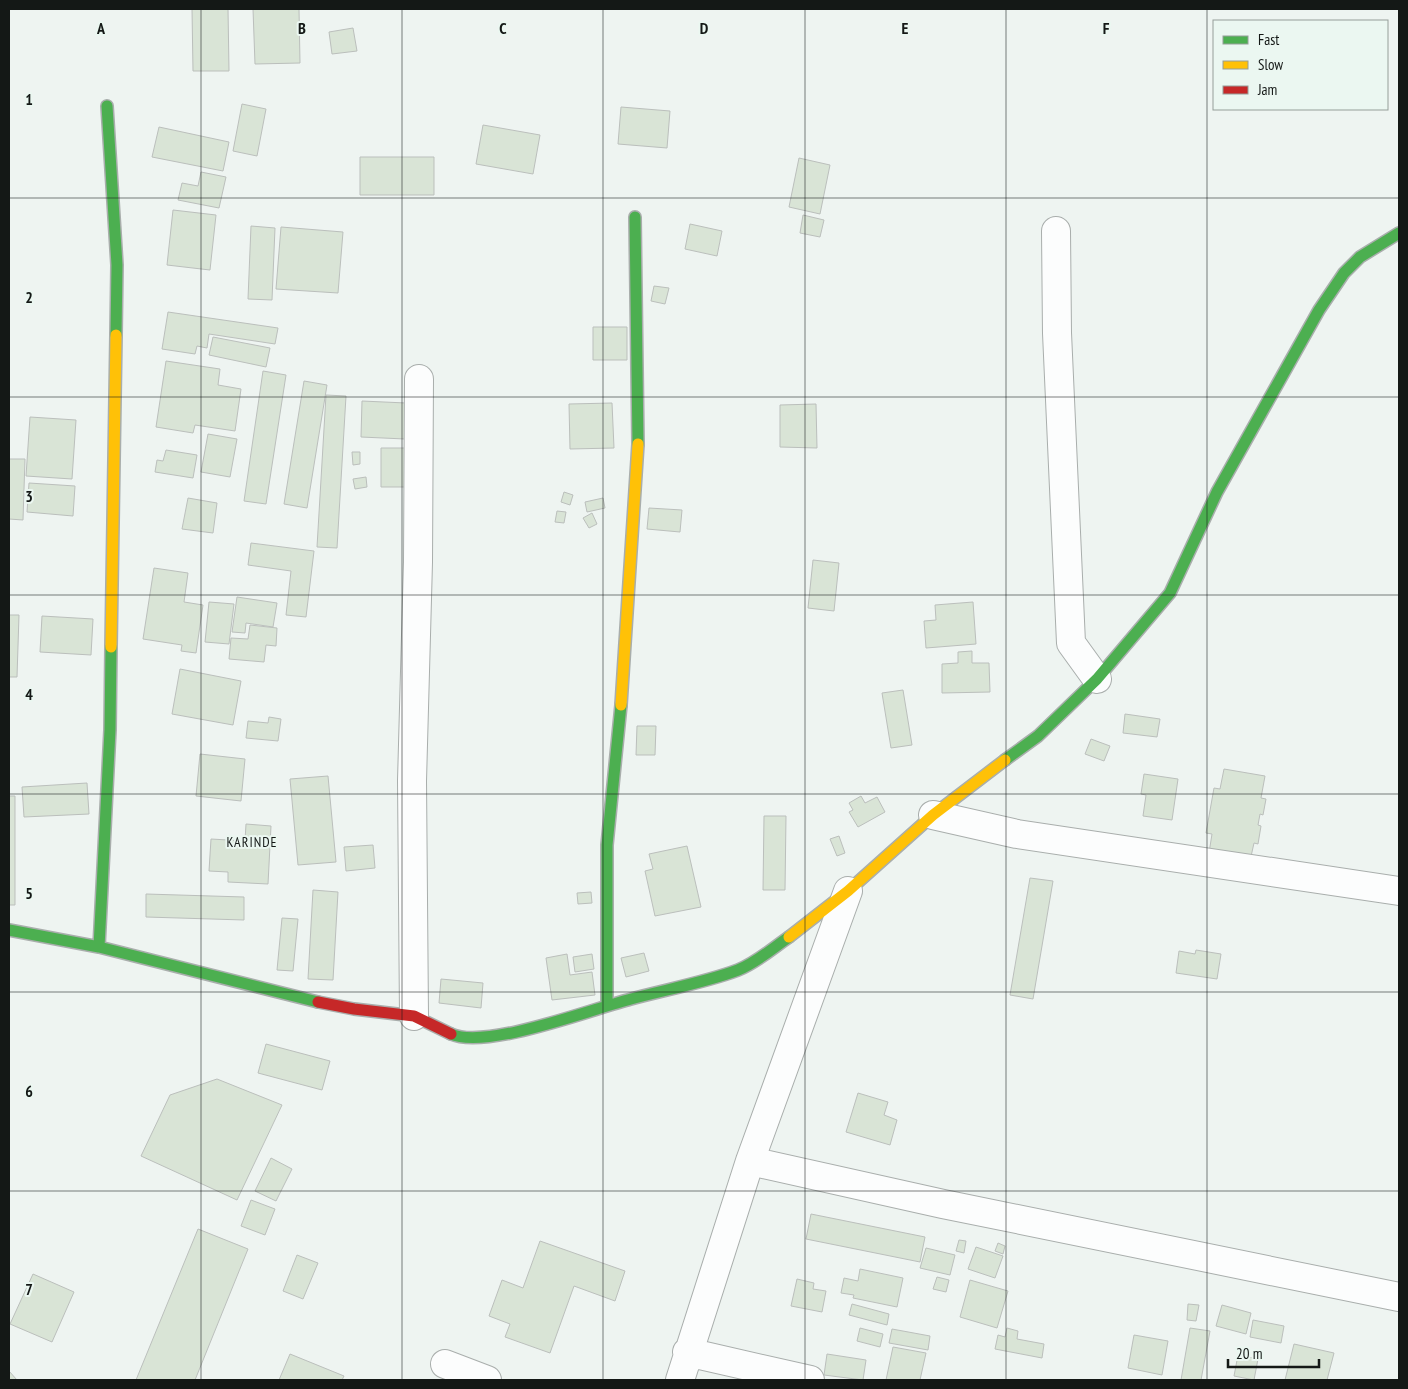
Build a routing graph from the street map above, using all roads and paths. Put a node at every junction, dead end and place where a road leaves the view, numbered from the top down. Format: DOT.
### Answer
graph roads {
  1 [pos="107,106"];
  2 [pos="635,217"];
  3 [pos="1056,231"];
  4 [pos="1399,232"];
  5 [pos="419,379"];
  6 [pos="1097,679"];
  7 [pos="932,815"];
  8 [pos="848,891"];
  9 [pos="1399,891"];
  10 [pos="9,930"];
  11 [pos="99,947"];
  12 [pos="607,1005"];
  13 [pos="414,1016"];
  14 [pos="750,1161"];
  15 [pos="1399,1297"];
  16 [pos="687,1352"];
  17 [pos="445,1364"];
  18 [pos="487,1380"];
  19 [pos="680,1380"];
  20 [pos="810,1380"];
  1 -- 11 [label="street"];
  2 -- 12 [label="street"];
  3 -- 6 [label="street"];
  4 -- 6 [label="street"];
  5 -- 13 [label="street"];
  6 -- 7 [label="street"];
  7 -- 8 [label="street"];
  7 -- 9 [label="street"];
  8 -- 12 [label="street"];
  8 -- 14 [label="street"];
  10 -- 11 [label="street"];
  11 -- 13 [label="street"];
  12 -- 13 [label="street"];
  14 -- 15 [label="street"];
  14 -- 16 [label="street"];
  16 -- 19 [label="street"];
  16 -- 20 [label="street"];
  17 -- 18 [label="street"];
}
